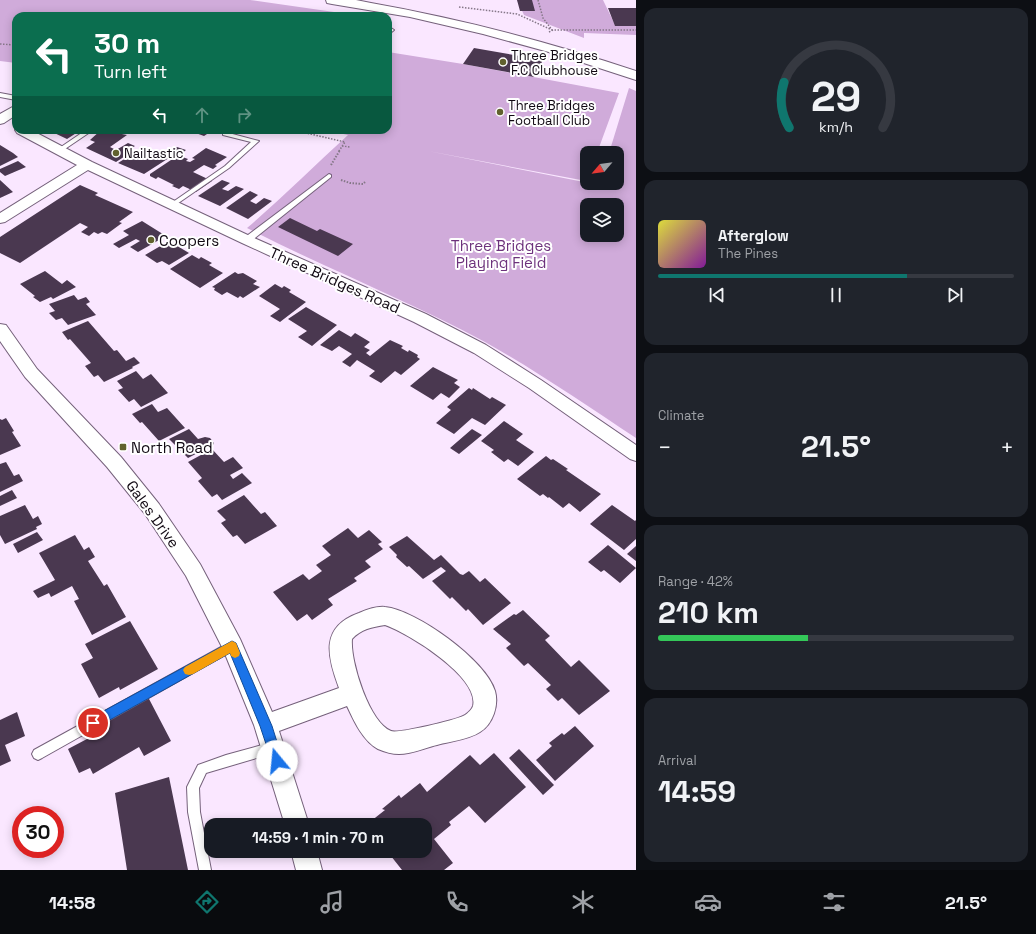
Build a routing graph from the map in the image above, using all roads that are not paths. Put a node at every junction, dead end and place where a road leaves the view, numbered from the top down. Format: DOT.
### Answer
graph roads {
  1 [pos="332,0"];
  2 [pos="636,76"];
  3 [pos="0,95"];
  4 [pos="12,97"];
  5 [pos="12,112"];
  6 [pos="0,120"];
  7 [pos="12,125"];
  8 [pos="29,134"];
  9 [pos="84,134"];
  10 [pos="225,134"];
  11 [pos="60,150"];
  12 [pos="87,165"];
  13 [pos="329,176"];
  14 [pos="172,205"];
  15 [pos="0,219"];
  16 [pos="247,240"];
  17 [pos="0,329"];
  18 [pos="636,454"];
  19 [pos="232,646"];
  20 [pos="351,694"];
  21 [pos="266,726"];
  22 [pos="273,748"];
  23 [pos="38,754"];
  24 [pos="295,818"];
  25 [pos="306,858"];
  26 [pos="205,870"];
  27 [pos="309,870"];
  1 -- 2 [label="main road"];
  3 -- 4 [label="lane"];
  5 -- 6 [label="street"];
  6 -- 7 [label="street"];
  8 -- 11 [label="street, Three Bridges Road"];
  9 -- 11 [label="lane"];
  10 -- 14 [label="lane"];
  11 -- 12 [label="street, Three Bridges Road"];
  12 -- 14 [label="street, Three Bridges Road"];
  12 -- 15 [label="street"];
  13 -- 16 [label="lane"];
  14 -- 16 [label="street, Three Bridges Road"];
  16 -- 18 [label="street, Three Bridges Road"];
  17 -- 19 [label="street, Gales Drive"];
  19 -- 21 [label="street, Gales Drive"];
  19 -- 23 [label="lane"];
  20 -- 20 [label="street"];
  20 -- 21 [label="street"];
  21 -- 22 [label="street, Gales Drive"];
  22 -- 24 [label="street, Gales Drive"];
  22 -- 26 [label="lane"];
  25 -- 27 [label="street"];
}
